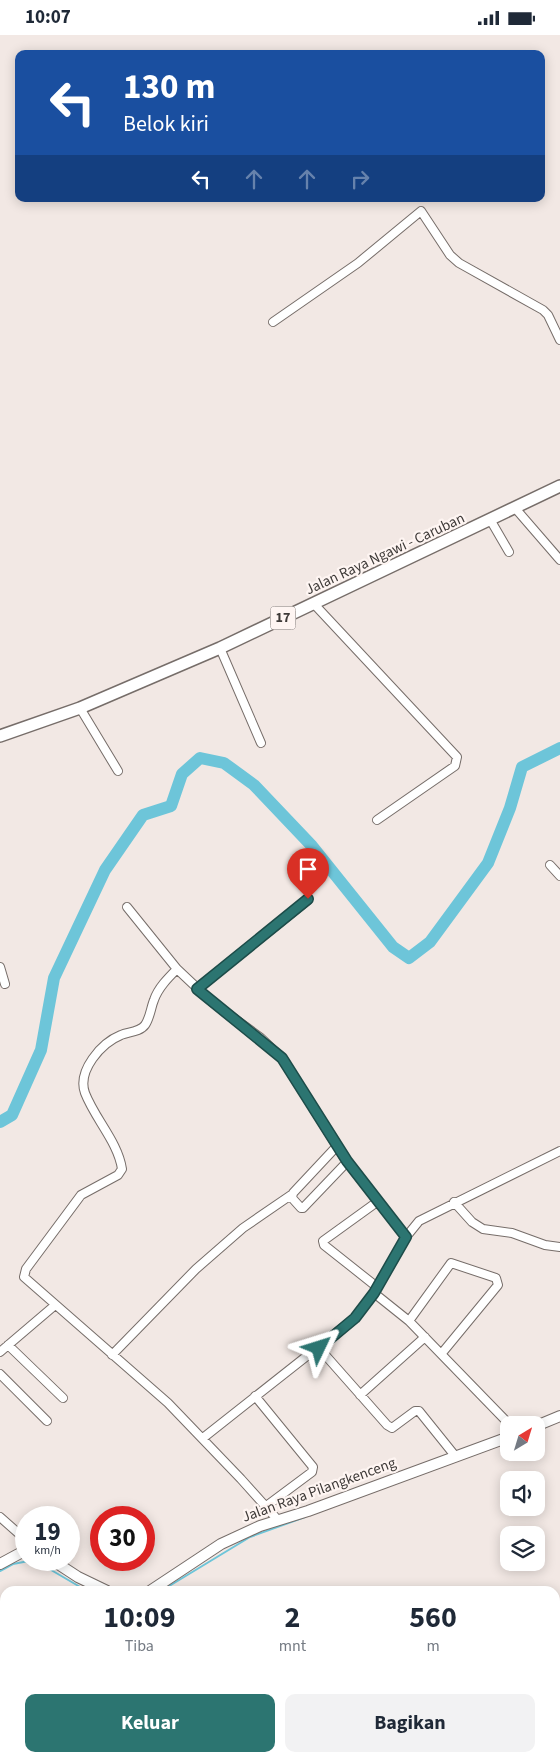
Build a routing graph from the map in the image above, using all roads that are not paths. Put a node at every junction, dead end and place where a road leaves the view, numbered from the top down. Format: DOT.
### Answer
graph roads {
  1 [pos="273,322"];
  2 [pos="560,340"];
  3 [pos="560,486"];
  4 [pos="515,508"];
  5 [pos="491,521"];
  6 [pos="509,552"];
  7 [pos="560,560"];
  8 [pos="314,604"];
  9 [pos="220,649"];
  10 [pos="80,708"];
  11 [pos="0,736"];
  12 [pos="262,743"];
  13 [pos="118,771"];
  14 [pos="377,820"];
  15 [pos="550,865"];
  16 [pos="560,876"];
  17 [pos="308,899"];
  18 [pos="127,907"];
  19 [pos="0,967"];
  20 [pos="177,969"];
  21 [pos="5,984"];
  22 [pos="197,989"];
  23 [pos="337,1145"];
  24 [pos="560,1151"];
  25 [pos="347,1161"];
  26 [pos="292,1195"];
  27 [pos="378,1202"];
  28 [pos="454,1202"];
  29 [pos="406,1237"];
  30 [pos="560,1247"];
  31 [pos="376,1290"];
  32 [pos="54,1306"];
  33 [pos="409,1321"];
  34 [pos="425,1337"];
  35 [pos="8,1345"];
  36 [pos="319,1348"];
  37 [pos="0,1352"];
  38 [pos="442,1353"];
  39 [pos="112,1355"];
  40 [pos="0,1374"];
  41 [pos="360,1395"];
  42 [pos="255,1396"];
  43 [pos="63,1399"];
  44 [pos="502,1416"];
  45 [pos="560,1416"];
  46 [pos="47,1421"];
  47 [pos="545,1422"];
  48 [pos="203,1438"];
  49 [pos="500,1440"];
  50 [pos="456,1457"];
  51 [pos="265,1507"];
  52 [pos="0,1517"];
  53 [pos="277,1519"];
  54 [pos="15,1530"];
  55 [pos="15,1556"];
  56 [pos="0,1564"];
  57 [pos="69,1571"];
  58 [pos="97,1586"];
  59 [pos="158,1586"];
  1 -- 2 [label="street"];
  3 -- 4 [label="highway, Jalan Raya Ngawi - Caruban / 17"];
  4 -- 5 [label="highway, Jalan Raya Ngawi - Caruban / 17"];
  4 -- 7 [label="street"];
  5 -- 6 [label="street"];
  5 -- 8 [label="highway, Jalan Raya Ngawi - Caruban / 17"];
  8 -- 9 [label="highway, Jalan Raya Ngawi - Caruban / 17"];
  8 -- 14 [label="street"];
  9 -- 10 [label="highway, Jalan Raya Ngawi - Caruban / 17"];
  9 -- 12 [label="street"];
  10 -- 11 [label="highway, Jalan Raya Ngawi - Caruban / 17"];
  10 -- 13 [label="street"];
  15 -- 16 [label="street"];
  17 -- 22 [label="street"];
  18 -- 20 [label="street"];
  19 -- 21 [label="street"];
  20 -- 22 [label="street"];
  20 -- 32 [label="street"];
  22 -- 23 [label="street"];
  23 -- 25 [label="street"];
  23 -- 26 [label="street"];
  24 -- 28 [label="street"];
  25 -- 26 [label="street"];
  25 -- 27 [label="street"];
  26 -- 39 [label="street"];
  27 -- 29 [label="street"];
  27 -- 31 [label="street"];
  28 -- 29 [label="street"];
  28 -- 30 [label="street"];
  29 -- 31 [label="street"];
  31 -- 33 [label="street"];
  31 -- 36 [label="street"];
  32 -- 35 [label="street"];
  32 -- 39 [label="street"];
  33 -- 34 [label="street"];
  33 -- 38 [label="street"];
  34 -- 38 [label="street"];
  34 -- 41 [label="street"];
  35 -- 37 [label="street"];
  35 -- 43 [label="street"];
  36 -- 41 [label="street"];
  36 -- 42 [label="street"];
  38 -- 44 [label="street"];
  39 -- 48 [label="street"];
  40 -- 46 [label="street"];
  41 -- 50 [label="street"];
  42 -- 48 [label="street"];
  42 -- 51 [label="street"];
  45 -- 47 [label="main road"];
  48 -- 51 [label="street"];
  49 -- 50 [label="main road, Jalan Raya Pilangkenceng"];
  50 -- 53 [label="main road, Jalan Raya Pilangkenceng"];
  51 -- 53 [label="street"];
  52 -- 54 [label="street"];
  53 -- 59 [label="main road, Jalan Raya Pilangkenceng"];
  55 -- 56 [label="main road"];
  57 -- 58 [label="main road"];
}
